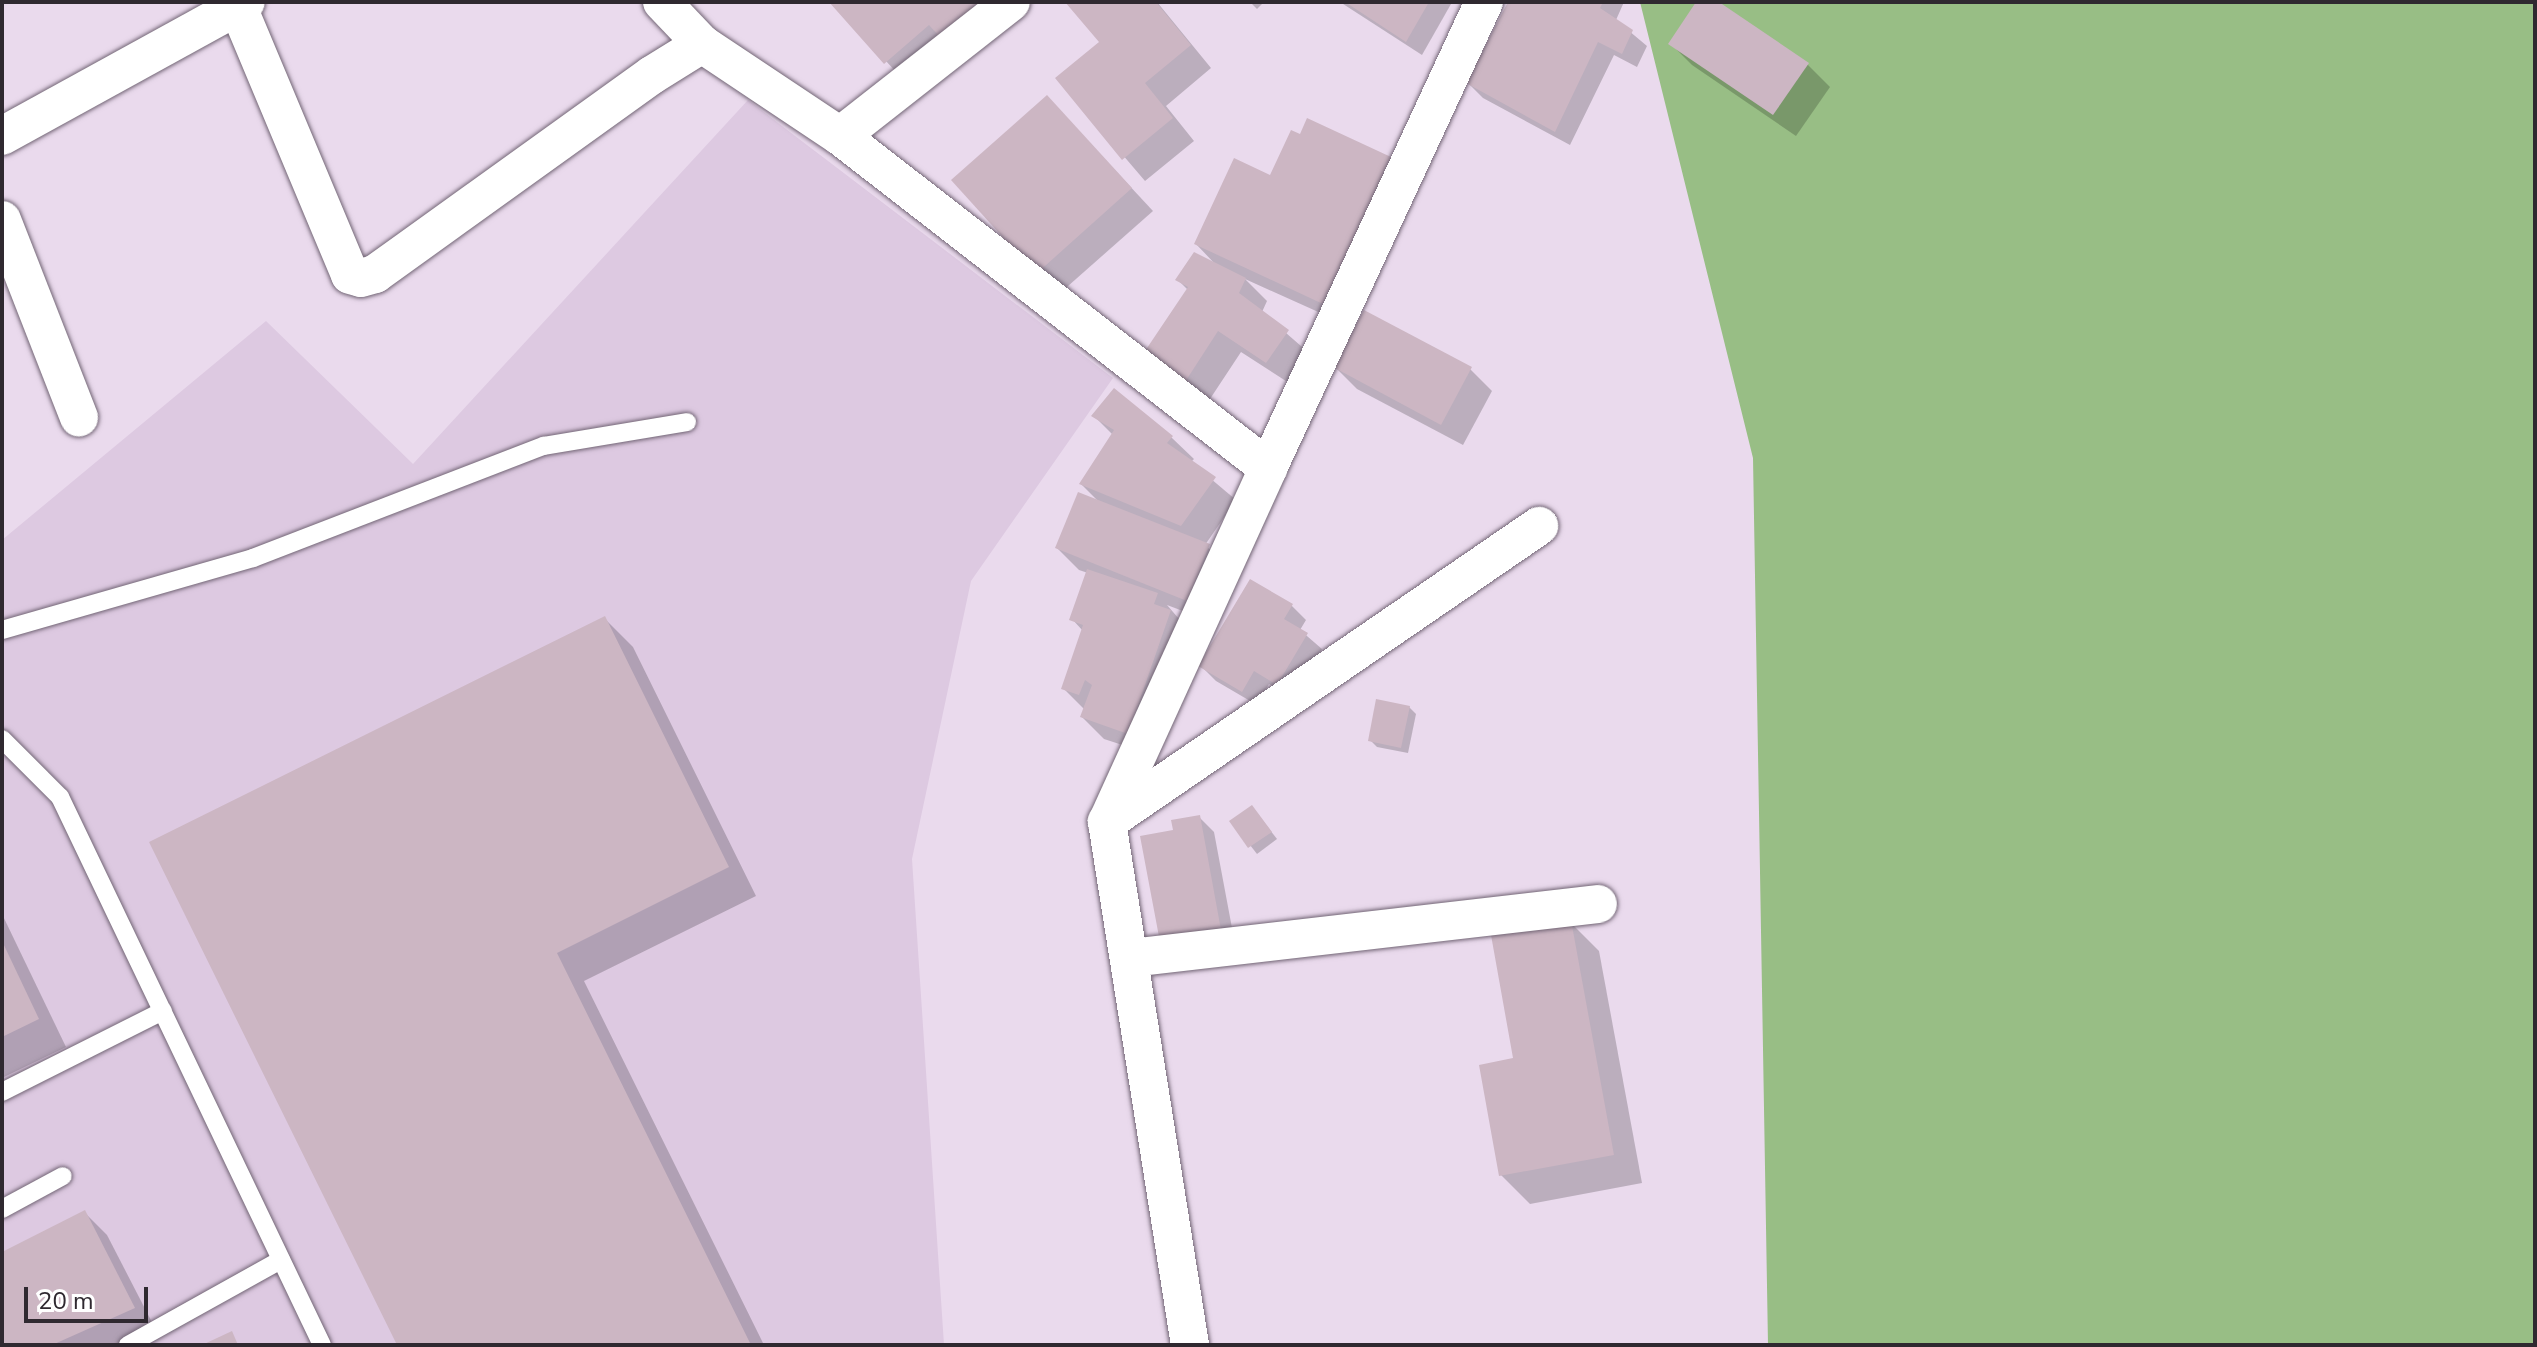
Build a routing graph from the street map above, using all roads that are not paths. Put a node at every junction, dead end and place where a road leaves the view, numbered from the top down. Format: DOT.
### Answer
graph roads {
  1 [pos="662,2"];
  2 [pos="1011,2"];
  3 [pos="1484,2"];
  4 [pos="242,5"];
  5 [pos="702,44"];
  6 [pos="2,136"];
  7 [pos="840,136"];
  8 [pos="2,220"];
  9 [pos="79,418"];
  10 [pos="687,422"];
  11 [pos="1268,468"];
  12 [pos="1539,526"];
  13 [pos="2,630"];
  14 [pos="2,739"];
  15 [pos="1107,822"];
  16 [pos="1598,904"];
  17 [pos="1131,958"];
  18 [pos="163,1011"];
  19 [pos="2,1092"];
  20 [pos="63,1176"];
  21 [pos="2,1209"];
  22 [pos="281,1260"];
  23 [pos="128,1345"];
  24 [pos="322,1345"];
  25 [pos="1190,1345"];
  1 -- 5 [label="street"];
  2 -- 7 [label="street"];
  3 -- 11 [label="street"];
  4 -- 5 [label="street"];
  4 -- 6 [label="street"];
  5 -- 7 [label="street"];
  7 -- 11 [label="street"];
  8 -- 9 [label="street"];
  10 -- 13 [label="lane"];
  11 -- 15 [label="street"];
  12 -- 15 [label="street"];
  14 -- 18 [label="lane"];
  15 -- 17 [label="street"];
  16 -- 17 [label="street"];
  17 -- 25 [label="street"];
  18 -- 19 [label="lane"];
  18 -- 22 [label="lane"];
  20 -- 21 [label="lane"];
  22 -- 23 [label="lane"];
  22 -- 24 [label="lane"];
}
